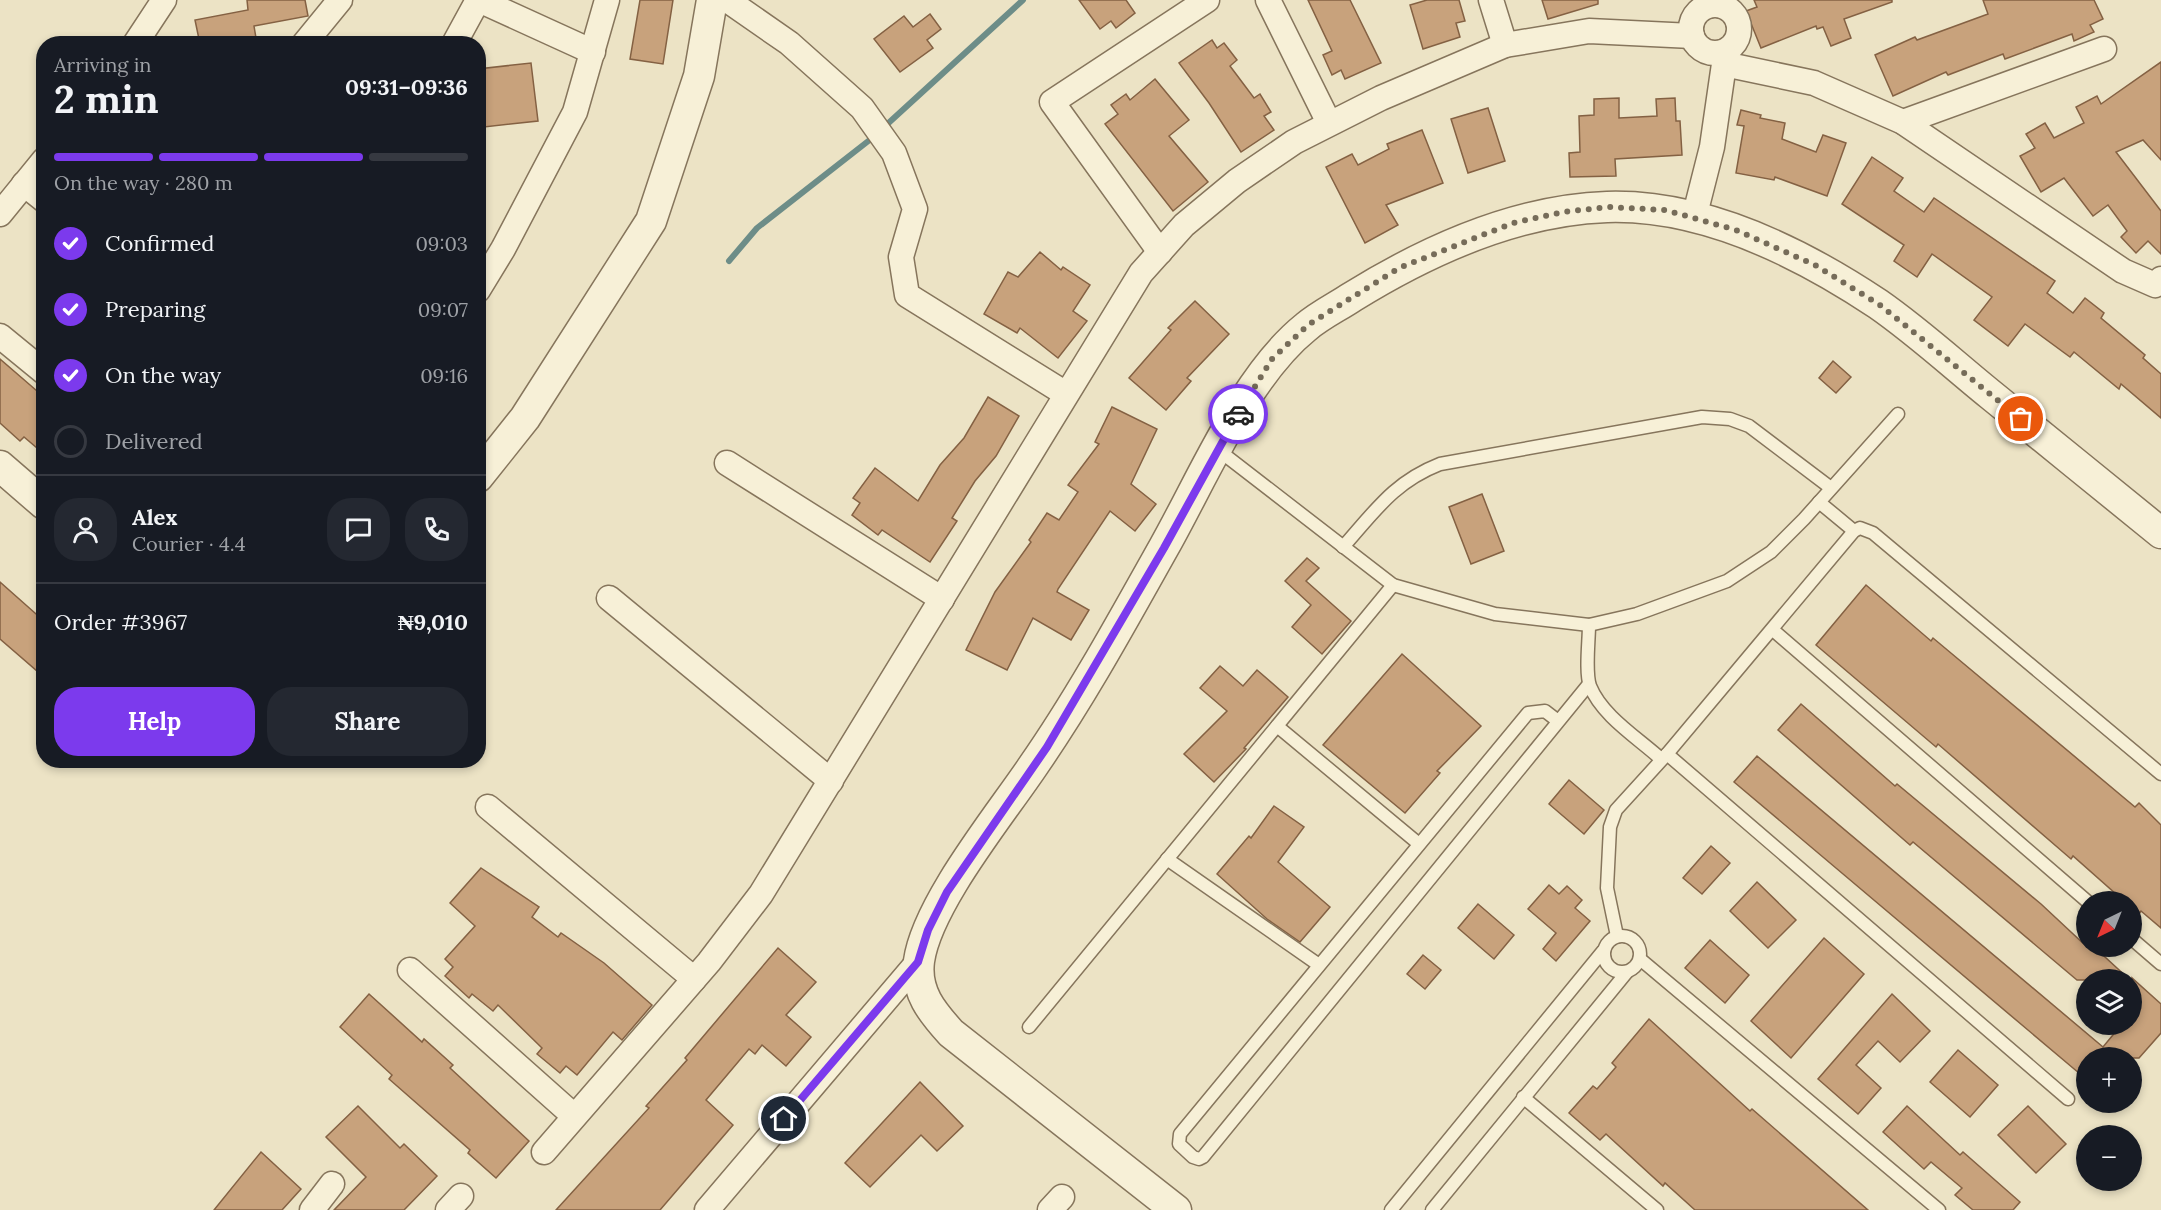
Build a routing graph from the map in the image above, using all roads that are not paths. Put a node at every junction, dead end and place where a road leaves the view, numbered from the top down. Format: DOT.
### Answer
graph roads {
  1 [pos="164,0"];
  2 [pos="340,0"];
  3 [pos="479,0"];
  4 [pos="607,0"];
  5 [pos="712,0"];
  6 [pos="727,0"];
  7 [pos="1207,0"];
  8 [pos="1268,0"];
  9 [pos="1491,0"];
  10 [pos="1717,3"];
  11 [pos="140,36"];
  12 [pos="311,36"];
  13 [pos="459,36"];
  14 [pos="1692,36"];
  15 [pos="1505,45"];
  16 [pos="2104,49"];
  17 [pos="593,52"];
  18 [pos="1724,58"];
  19 [pos="1903,122"];
  20 [pos="1329,123"];
  21 [pos="36,169"];
  22 [pos="24,183"];
  23 [pos="36,193"];
  24 [pos="0,214"];
  25 [pos="1694,218"];
  26 [pos="1160,252"];
  27 [pos="486,277"];
  28 [pos="2161,279"];
  29 [pos="0,336"];
  30 [pos="36,365"];
  31 [pos="1066,394"];
  32 [pos="1898,414"];
  33 [pos="1216,449"];
  34 [pos="727,463"];
  35 [pos="0,466"];
  36 [pos="486,467"];
  37 [pos="1831,488"];
  38 [pos="36,497"];
  39 [pos="1819,502"];
  40 [pos="1854,531"];
  41 [pos="2161,533"];
  42 [pos="1343,547"];
  43 [pos="1393,585"];
  44 [pos="609,598"];
  45 [pos="942,599"];
  46 [pos="1589,625"];
  47 [pos="1773,630"];
  48 [pos="1589,684"];
  49 [pos="1558,721"];
  50 [pos="1277,726"];
  51 [pos="1664,757"];
  52 [pos="2161,774"];
  53 [pos="831,781"];
  54 [pos="488,807"];
  55 [pos="1419,844"];
  56 [pos="1167,859"];
  57 [pos="2076,892"];
  58 [pos="1617,936"];
  59 [pos="2142,948"];
  60 [pos="1603,951"];
  61 [pos="1640,959"];
  62 [pos="918,962"];
  63 [pos="2161,964"];
  64 [pos="1318,965"];
  65 [pos="410,970"];
  66 [pos="1627,972"];
  67 [pos="694,979"];
  68 [pos="1029,1027"];
  69 [pos="1523,1097"];
  70 [pos="2068,1099"];
  71 [pos="574,1116"];
  72 [pos="544,1152"];
  73 [pos="332,1184"];
  74 [pos="1392,1209"];
  75 [pos="312,1210"];
  76 [pos="707,1210"];
  77 [pos="1176,1210"];
  78 [pos="1432,1210"];
  79 [pos="1657,1210"];
  80 [pos="1940,1210"];
  1 -- 11 [label="street"];
  2 -- 12 [label="street"];
  3 -- 13 [label="street"];
  3 -- 17 [label="street"];
  4 -- 17 [label="street"];
  5 -- 36 [label="street"];
  6 -- 31 [label="street"];
  7 -- 26 [label="street"];
  8 -- 20 [label="street"];
  9 -- 15 [label="street"];
  10 -- 14 [label="street"];
  10 -- 18 [label="street"];
  14 -- 15 [label="street"];
  14 -- 18 [label="street"];
  15 -- 20 [label="street"];
  16 -- 19 [label="street"];
  17 -- 27 [label="street"];
  18 -- 19 [label="street"];
  18 -- 25 [label="street"];
  19 -- 28 [label="street"];
  20 -- 26 [label="street"];
  21 -- 22 [label="street"];
  22 -- 23 [label="street"];
  22 -- 24 [label="street"];
  25 -- 33 [label="street"];
  25 -- 41 [label="street"];
  26 -- 31 [label="street"];
  29 -- 30 [label="street"];
  31 -- 45 [label="street"];
  32 -- 37 [label="lane"];
  33 -- 42 [label="lane"];
  33 -- 62 [label="street"];
  34 -- 45 [label="street"];
  35 -- 38 [label="street"];
  37 -- 39 [label="lane"];
  37 -- 42 [label="lane"];
  39 -- 40 [label="lane"];
  39 -- 46 [label="lane"];
  40 -- 47 [label="lane"];
  40 -- 52 [label="lane"];
  42 -- 43 [label="lane"];
  43 -- 46 [label="lane"];
  43 -- 50 [label="lane"];
  44 -- 53 [label="street"];
  45 -- 53 [label="street"];
  46 -- 48 [label="lane"];
  47 -- 51 [label="lane"];
  47 -- 57 [label="lane"];
  48 -- 49 [label="lane"];
  48 -- 51 [label="lane"];
  49 -- 55 [label="lane"];
  49 -- 64 [label="lane"];
  50 -- 55 [label="lane"];
  50 -- 56 [label="lane"];
  51 -- 58 [label="lane"];
  51 -- 70 [label="lane"];
  53 -- 67 [label="street"];
  54 -- 67 [label="street"];
  55 -- 64 [label="lane"];
  56 -- 64 [label="lane"];
  56 -- 68 [label="lane"];
  58 -- 60 [label="lane"];
  58 -- 61 [label="lane"];
  59 -- 63 [label="lane"];
  60 -- 66 [label="lane"];
  60 -- 74 [label="lane"];
  61 -- 66 [label="lane"];
  61 -- 80 [label="lane"];
  62 -- 76 [label="street"];
  62 -- 77 [label="street"];
  65 -- 71 [label="street"];
  66 -- 69 [label="lane"];
  67 -- 71 [label="street"];
  69 -- 78 [label="lane"];
  69 -- 79 [label="lane"];
  71 -- 72 [label="street"];
  73 -- 75 [label="street"];
}
